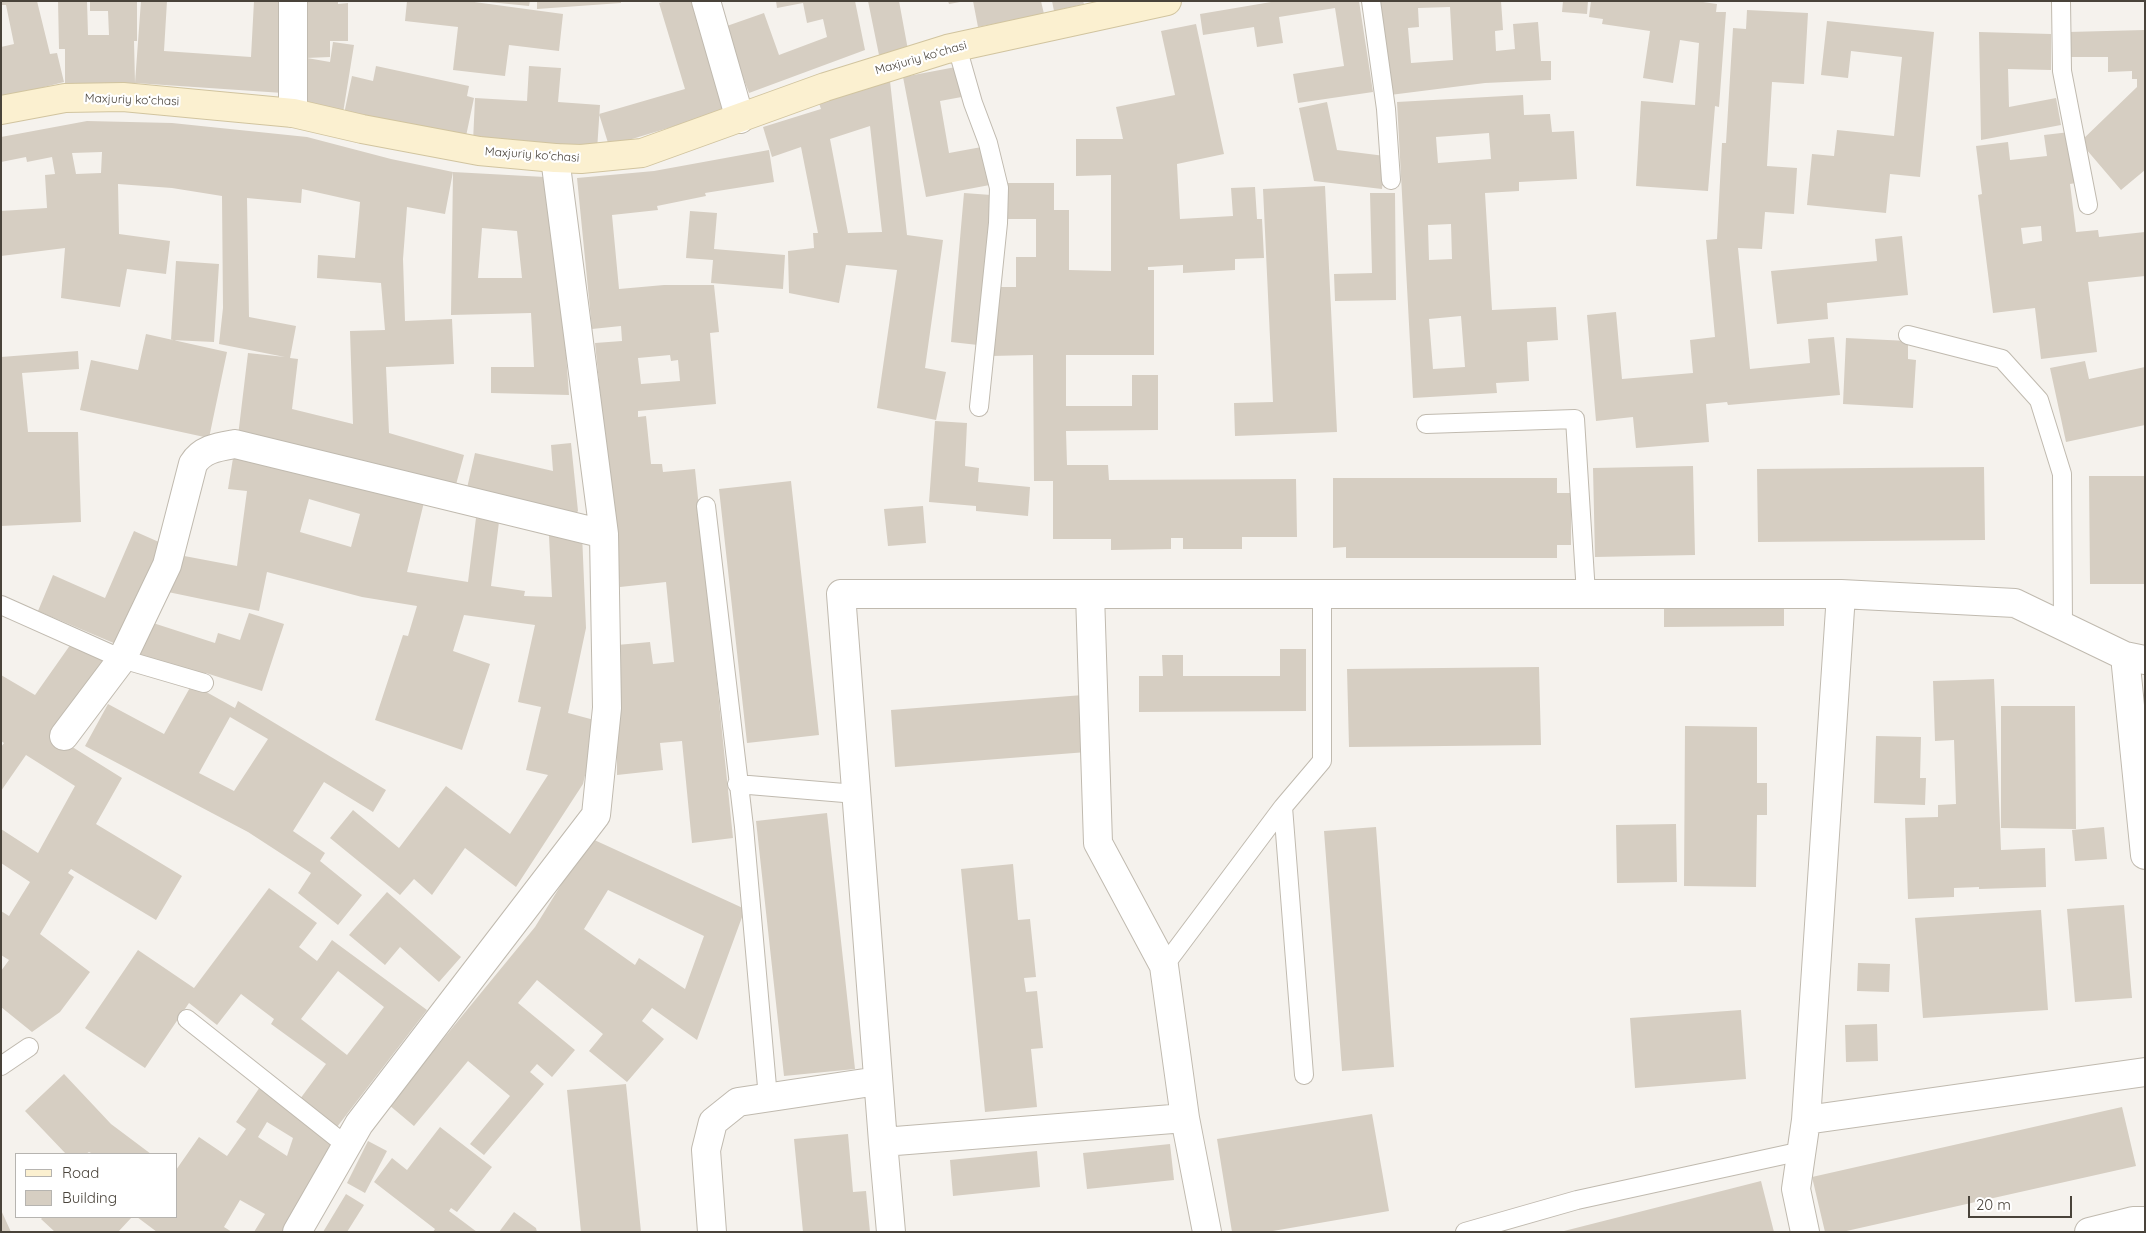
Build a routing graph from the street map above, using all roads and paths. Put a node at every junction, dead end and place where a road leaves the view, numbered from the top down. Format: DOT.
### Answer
graph roads {
  1 [pos="293,1"];
  2 [pos="706,1"];
  3 [pos="1167,1"];
  4 [pos="1371,1"];
  5 [pos="2061,1"];
  6 [pos="957,47"];
  7 [pos="1,110"];
  8 [pos="293,113"];
  9 [pos="740,118"];
  10 [pos="555,158"];
  11 [pos="1391,180"];
  12 [pos="2088,205"];
  13 [pos="1908,335"];
  14 [pos="979,407"];
  15 [pos="1426,424"];
  16 [pos="706,506"];
  17 [pos="604,534"];
  18 [pos="1090,594"];
  19 [pos="1322,594"];
  20 [pos="1586,594"];
  21 [pos="1842,594"];
  22 [pos="1,605"];
  23 [pos="2063,626"];
  24 [pos="2135,658"];
  25 [pos="122,659"];
  26 [pos="204,682"];
  27 [pos="64,736"];
  28 [pos="737,784"];
  29 [pos="856,794"];
  30 [pos="1283,806"];
  31 [pos="2145,855"];
  32 [pos="1164,966"];
  33 [pos="187,1019"];
  34 [pos="29,1047"];
  35 [pos="1,1066"];
  36 [pos="2145,1072"];
  37 [pos="1304,1075"];
  38 [pos="878,1081"];
  39 [pos="768,1098"];
  40 [pos="1185,1118"];
  41 [pos="1806,1120"];
  42 [pos="883,1142"];
  43 [pos="347,1146"];
  44 [pos="1802,1151"];
  45 [pos="2145,1221"];
  46 [pos="297,1232"];
  47 [pos="712,1232"];
  48 [pos="891,1232"];
  49 [pos="1208,1232"];
  50 [pos="1465,1232"];
  51 [pos="1805,1232"];
  52 [pos="2089,1232"];
  1 -- 8 [label="street"];
  2 -- 9 [label="street"];
  3 -- 6 [label="street, Maxjuriy koʻchasi"];
  4 -- 11 [label="lane"];
  5 -- 12 [label="lane"];
  6 -- 9 [label="street, Maxjuriy koʻchasi"];
  6 -- 14 [label="lane"];
  7 -- 8 [label="street, Maxjuriy koʻchasi"];
  8 -- 10 [label="street, Maxjuriy koʻchasi"];
  9 -- 10 [label="street, Maxjuriy koʻchasi"];
  10 -- 17 [label="street"];
  13 -- 23 [label="lane"];
  15 -- 20 [label="lane"];
  16 -- 28 [label="lane"];
  17 -- 25 [label="street"];
  17 -- 43 [label="street"];
  18 -- 19 [label="street"];
  18 -- 29 [label="street"];
  18 -- 32 [label="street"];
  19 -- 20 [label="street"];
  19 -- 30 [label="lane"];
  20 -- 21 [label="street"];
  21 -- 23 [label="street"];
  21 -- 41 [label="street"];
  22 -- 25 [label="lane"];
  23 -- 24 [label="street"];
  24 -- 31 [label="street"];
  25 -- 26 [label="lane"];
  25 -- 27 [label="street"];
  28 -- 29 [label="lane"];
  28 -- 39 [label="lane"];
  29 -- 38 [label="street"];
  30 -- 32 [label="lane"];
  30 -- 37 [label="lane"];
  32 -- 40 [label="street"];
  33 -- 43 [label="lane"];
  34 -- 35 [label="lane"];
  36 -- 41 [label="street"];
  38 -- 39 [label="street"];
  38 -- 42 [label="street"];
  39 -- 47 [label="street"];
  40 -- 42 [label="street"];
  40 -- 49 [label="street"];
  41 -- 44 [label="street"];
  42 -- 48 [label="street"];
  43 -- 46 [label="street"];
  44 -- 50 [label="lane"];
  44 -- 51 [label="street"];
  45 -- 52 [label="street"];
}
